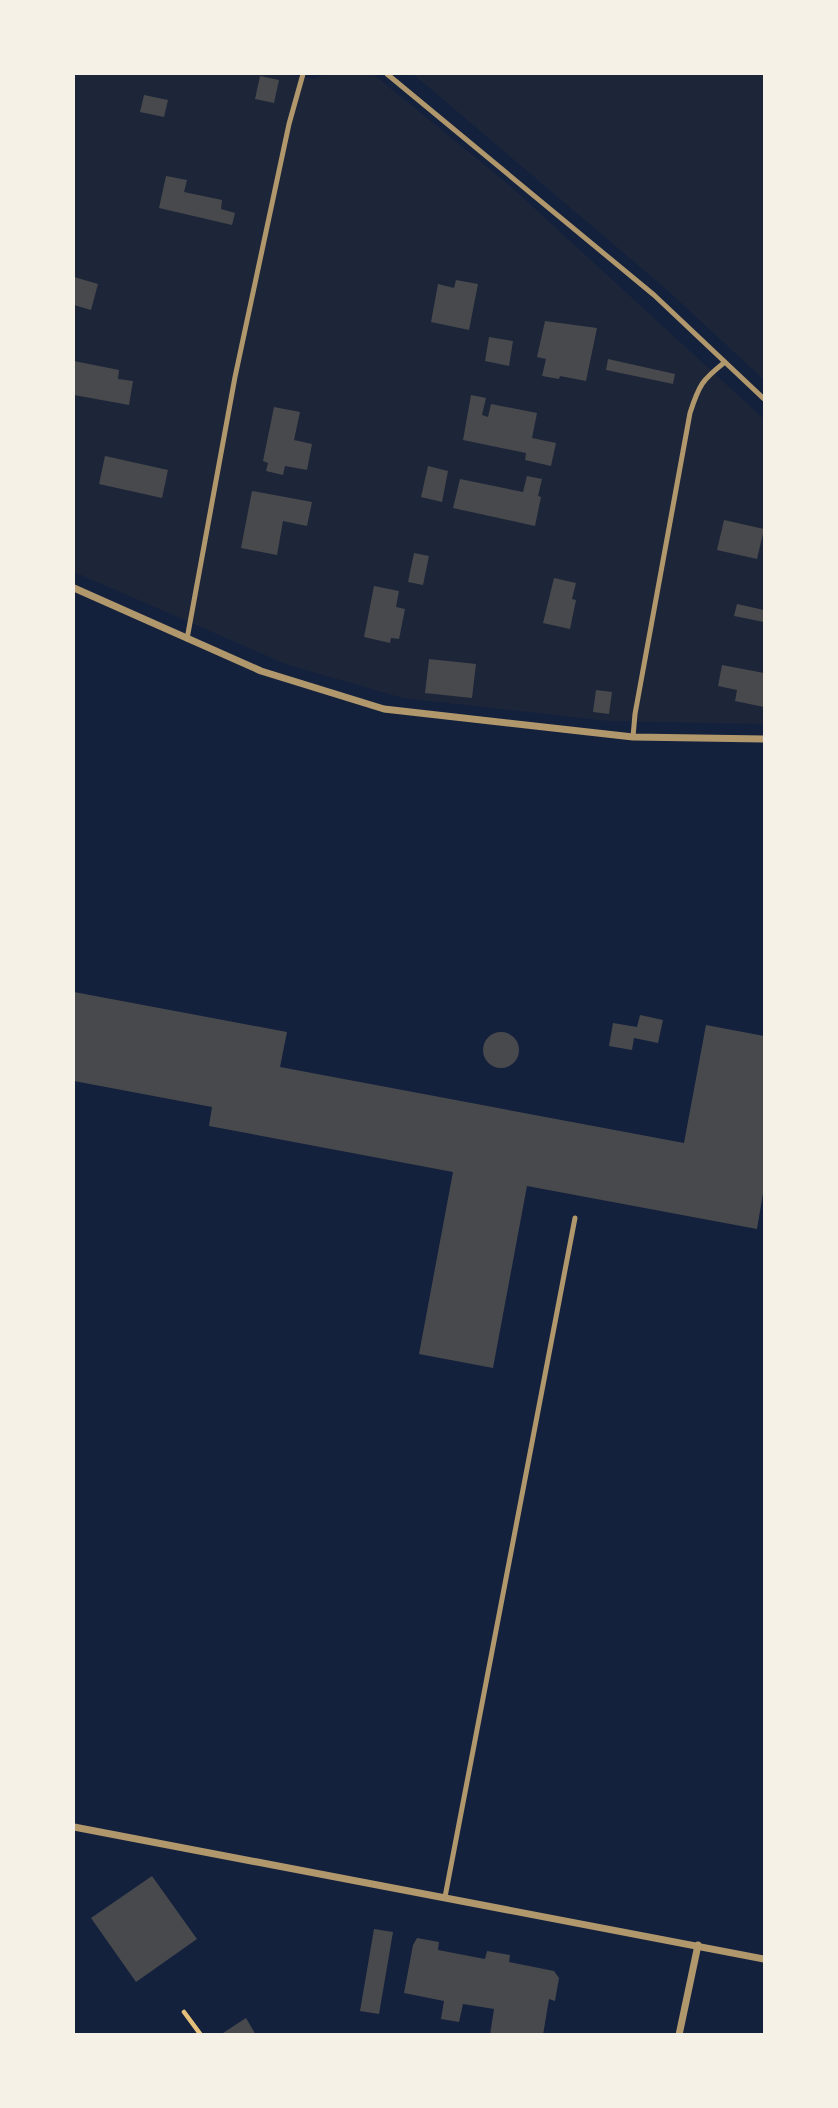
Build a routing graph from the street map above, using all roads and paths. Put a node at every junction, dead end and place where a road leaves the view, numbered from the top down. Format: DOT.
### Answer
graph roads {
  1 [pos="303,74"];
  2 [pos="387,74"];
  3 [pos="725,362"];
  4 [pos="765,399"];
  5 [pos="74,588"];
  6 [pos="187,639"];
  7 [pos="633,737"];
  8 [pos="765,739"];
  9 [pos="575,1218"];
  10 [pos="74,1827"];
  11 [pos="445,1898"];
  12 [pos="698,1945"];
  13 [pos="765,1959"];
  14 [pos="184,2012"];
  15 [pos="201,2035"];
  16 [pos="679,2035"];
  1 -- 6 [label="lane"];
  2 -- 3 [label="lane"];
  3 -- 4 [label="lane"];
  3 -- 7 [label="lane"];
  5 -- 6 [label="street"];
  6 -- 7 [label="street"];
  7 -- 8 [label="street"];
  9 -- 11 [label="lane"];
  10 -- 11 [label="street"];
  11 -- 12 [label="street"];
  12 -- 13 [label="street"];
  12 -- 16 [label="street"];
  14 -- 15 [label="path"];
}
